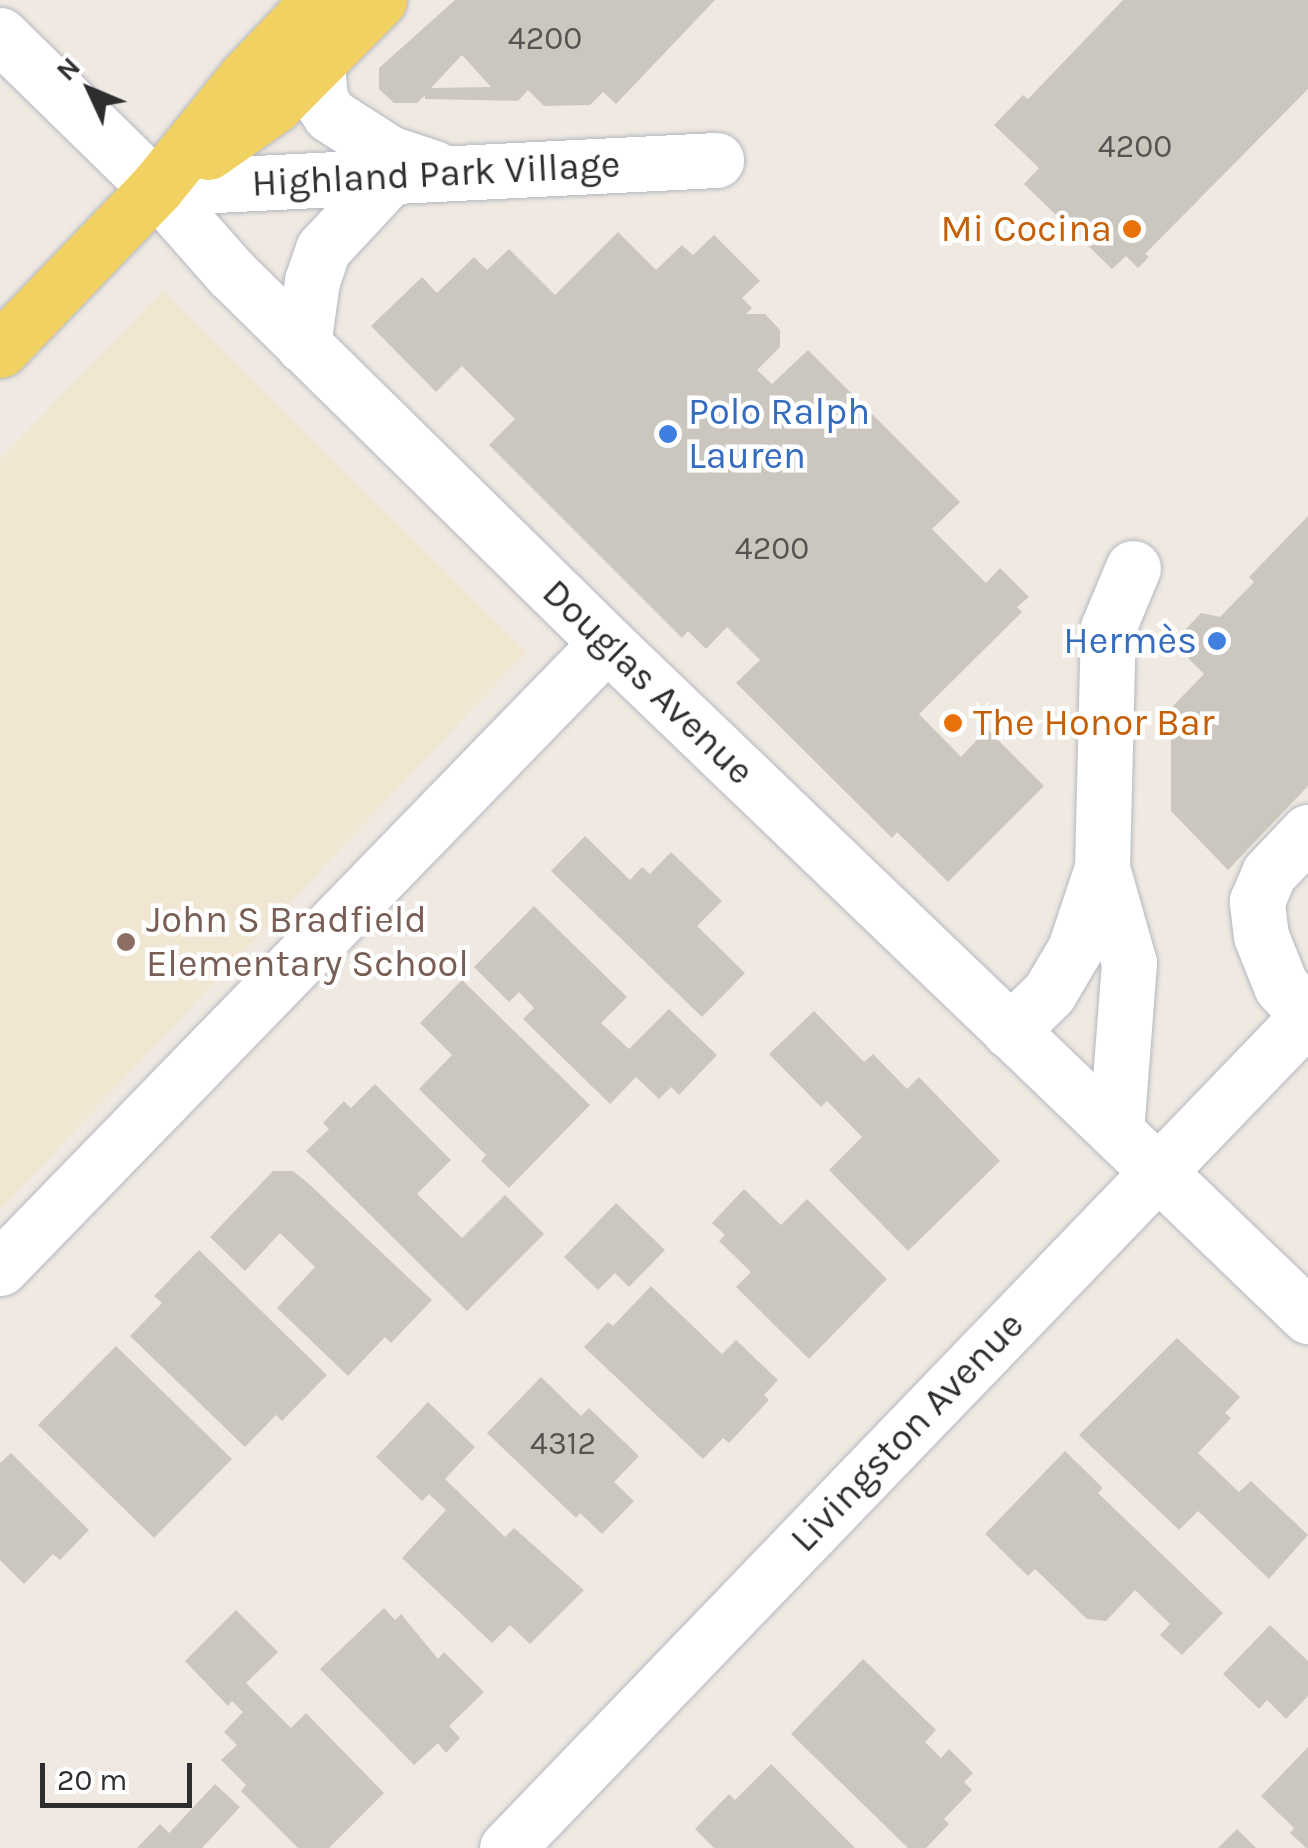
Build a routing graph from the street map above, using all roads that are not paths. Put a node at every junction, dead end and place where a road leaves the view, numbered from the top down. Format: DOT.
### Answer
graph roads {
  1 [pos="319,0"];
  2 [pos="379,0"];
  3 [pos="0,35"];
  4 [pos="317,64"];
  5 [pos="716,160"];
  6 [pos="451,174"];
  7 [pos="390,177"];
  8 [pos="156,188"];
  9 [pos="304,345"];
  10 [pos="0,350"];
  11 [pos="1134,568"];
  12 [pos="607,642"];
  13 [pos="1308,832"];
  14 [pos="1102,868"];
  15 [pos="1308,1016"];
  16 [pos="1010,1032"];
  17 [pos="1116,1132"];
  18 [pos="1158,1172"];
  19 [pos="0,1268"];
  20 [pos="1308,1316"];
  21 [pos="507,1848"];
  1 -- 8 [label="main road"];
  2 -- 4 [label="main road"];
  3 -- 8 [label="street, Douglas Avenue"];
  4 -- 6 [label="street"];
  4 -- 8 [label="main road"];
  5 -- 6 [label="street, Highland Park Village"];
  6 -- 7 [label="street, Highland Park Village"];
  7 -- 8 [label="street, Highland Park Village"];
  7 -- 9 [label="street"];
  8 -- 9 [label="street, Douglas Avenue"];
  8 -- 10 [label="main road"];
  9 -- 12 [label="street, Douglas Avenue"];
  11 -- 14 [label="street"];
  12 -- 16 [label="street, Douglas Avenue"];
  12 -- 19 [label="street"];
  13 -- 15 [label="street"];
  14 -- 16 [label="street"];
  14 -- 17 [label="street"];
  15 -- 18 [label="street, Livingston Avenue"];
  16 -- 17 [label="street, Douglas Avenue"];
  17 -- 18 [label="street, Douglas Avenue"];
  18 -- 20 [label="street, Douglas Avenue"];
  18 -- 21 [label="street, Livingston Avenue"];
}
